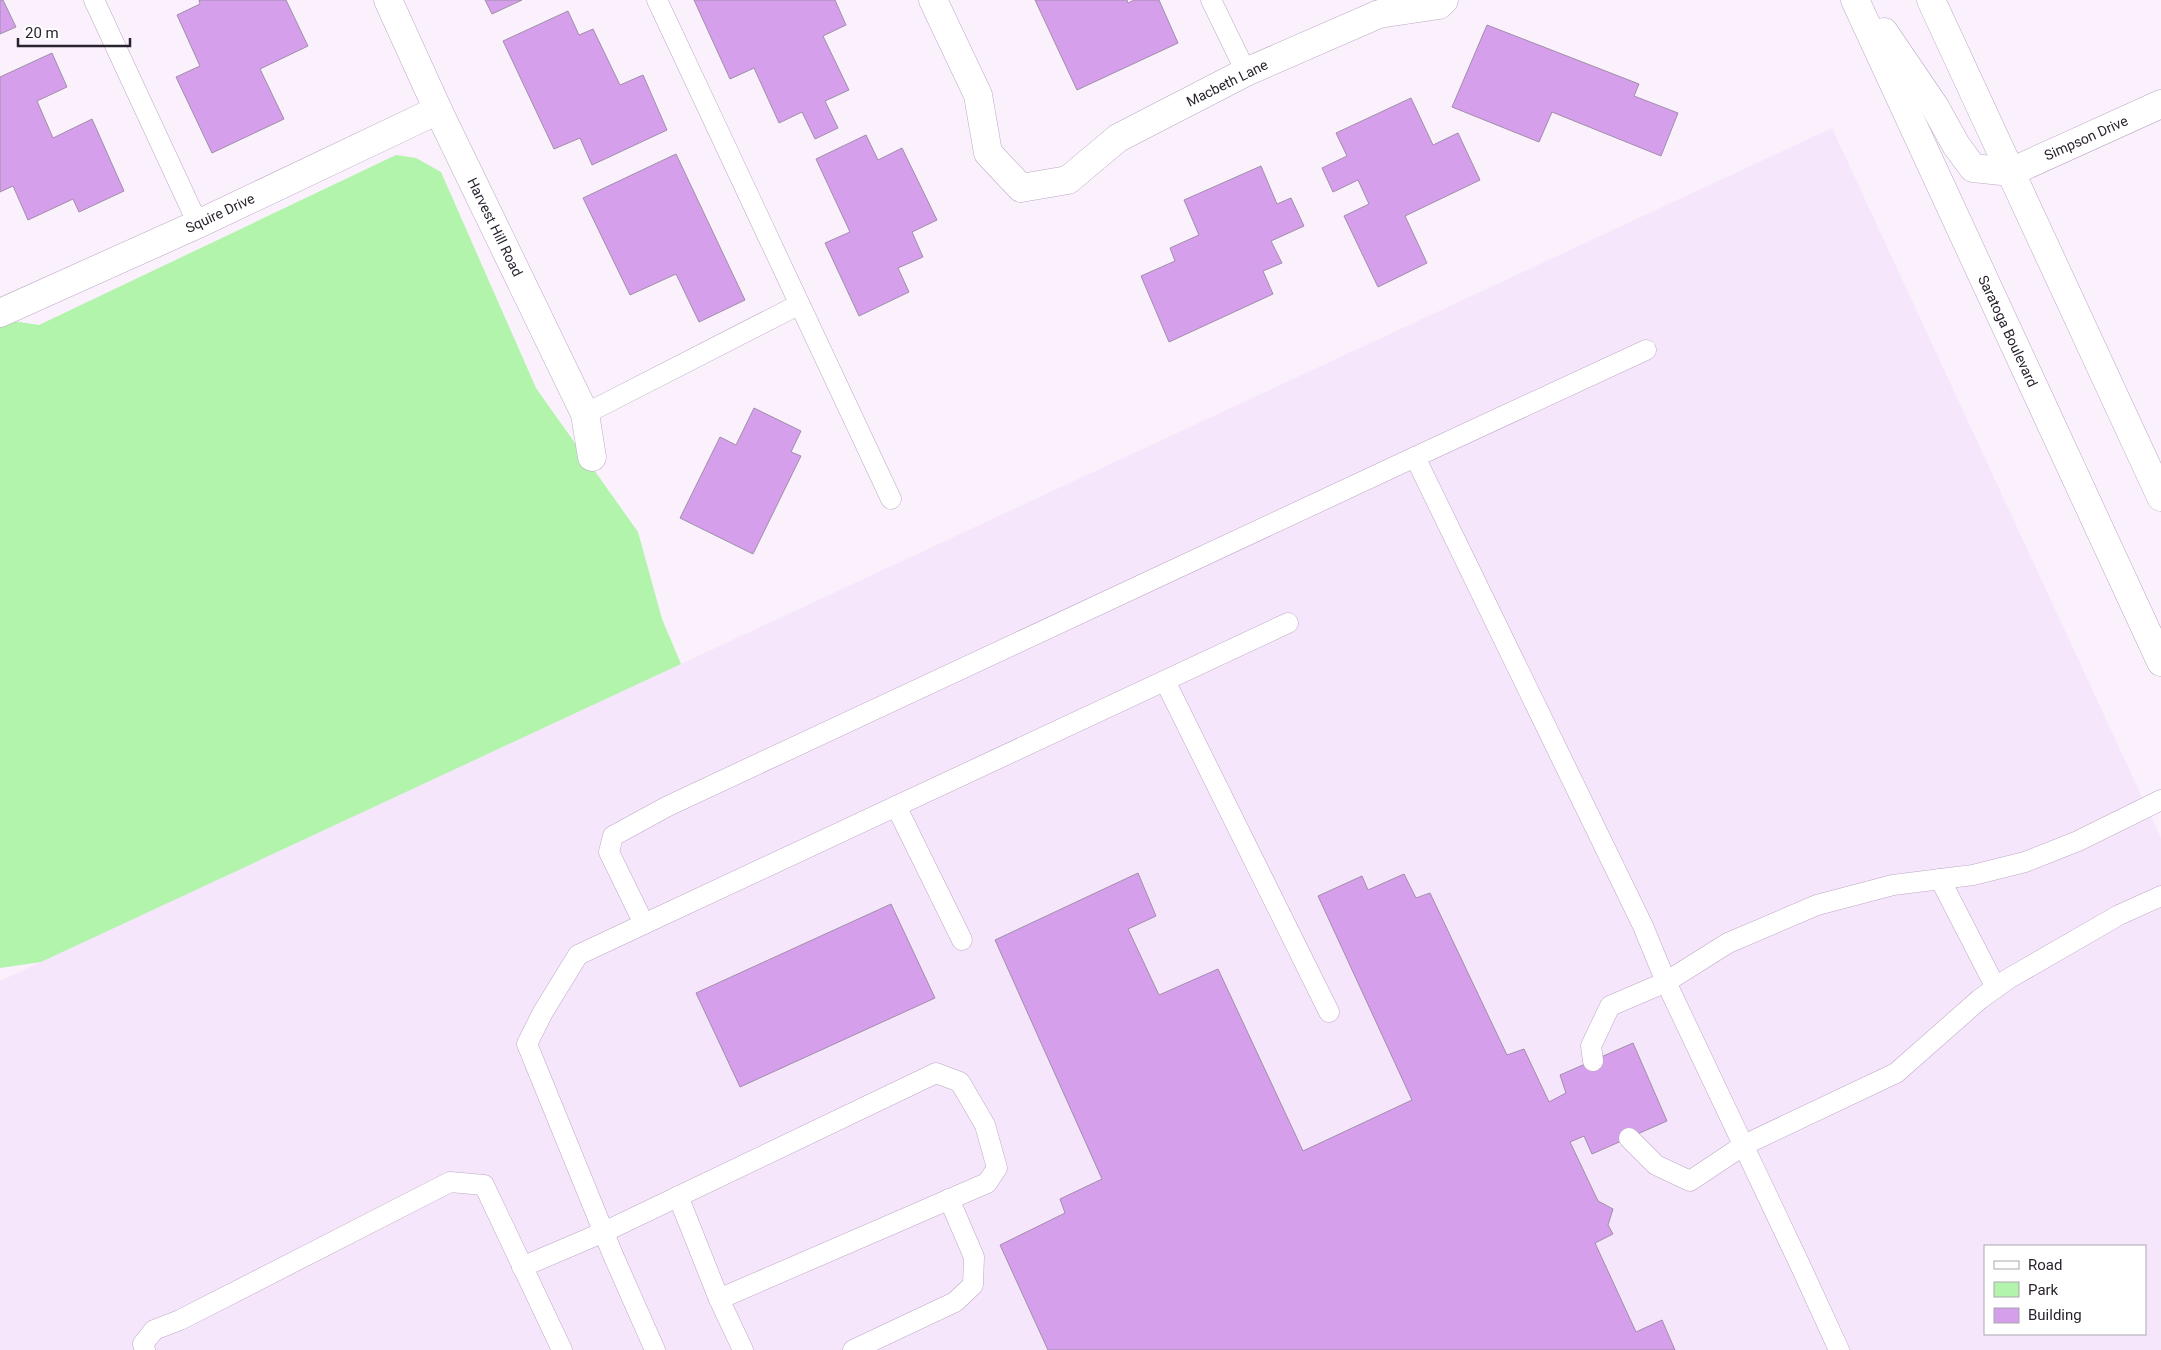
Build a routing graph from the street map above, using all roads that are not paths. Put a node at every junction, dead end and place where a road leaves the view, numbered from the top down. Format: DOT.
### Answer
graph roads {
  1 [pos="94,0"];
  2 [pos="388,0"];
  3 [pos="657,0"];
  4 [pos="934,0"];
  5 [pos="1211,0"];
  6 [pos="1444,0"];
  7 [pos="1855,0"];
  8 [pos="1862,0"];
  9 [pos="1931,0"];
  10 [pos="1246,72"];
  11 [pos="2161,104"];
  12 [pos="438,110"];
  13 [pos="2011,172"];
  14 [pos="198,224"];
  15 [pos="798,305"];
  16 [pos="0,313"];
  17 [pos="1646,350"];
  18 [pos="585,414"];
  19 [pos="592,456"];
  20 [pos="1415,457"];
  21 [pos="2161,497"];
  22 [pos="891,499"];
  23 [pos="1288,623"];
  24 [pos="2161,662"];
  25 [pos="1165,681"];
  26 [pos="2161,800"];
  27 [pos="896,806"];
  28 [pos="1940,879"];
  29 [pos="2161,896"];
  30 [pos="644,924"];
  31 [pos="962,940"];
  32 [pos="1666,982"];
  33 [pos="1996,988"];
  34 [pos="1329,1012"];
  35 [pos="1593,1061"];
  36 [pos="1629,1138"];
  37 [pos="1744,1144"];
  38 [pos="678,1196"];
  39 [pos="949,1199"];
  40 [pos="604,1232"];
  41 [pos="522,1267"];
  42 [pos="719,1299"];
  43 [pos="145,1350"];
  44 [pos="562,1350"];
  45 [pos="655,1350"];
  46 [pos="743,1350"];
  47 [pos="853,1350"];
  48 [pos="1839,1350"];
  1 -- 14 [label="lane"];
  2 -- 12 [label="street, Harvest Hill Road"];
  3 -- 15 [label="lane"];
  4 -- 10 [label="street, Macbeth Lane"];
  5 -- 10 [label="lane"];
  6 -- 10 [label="street, Macbeth Lane"];
  7 -- 24 [label="street, Saratoga Boulevard"];
  8 -- 13 [label="street"];
  9 -- 13 [label="street"];
  11 -- 13 [label="street, Simpson Drive"];
  12 -- 14 [label="street, Squire Drive"];
  12 -- 18 [label="street, Harvest Hill Road"];
  13 -- 21 [label="street"];
  14 -- 16 [label="street, Squire Drive"];
  15 -- 18 [label="lane"];
  15 -- 22 [label="lane"];
  17 -- 20 [label="lane"];
  18 -- 19 [label="street, Harvest Hill Road"];
  20 -- 30 [label="lane"];
  20 -- 32 [label="lane"];
  23 -- 25 [label="lane"];
  25 -- 27 [label="lane"];
  25 -- 34 [label="lane"];
  26 -- 28 [label="lane"];
  27 -- 30 [label="lane"];
  27 -- 31 [label="lane"];
  28 -- 32 [label="lane"];
  28 -- 33 [label="lane"];
  29 -- 33 [label="lane"];
  30 -- 40 [label="lane"];
  32 -- 35 [label="lane"];
  32 -- 37 [label="lane"];
  33 -- 37 [label="lane"];
  36 -- 37 [label="lane"];
  37 -- 48 [label="lane"];
  38 -- 39 [label="lane"];
  38 -- 40 [label="lane"];
  38 -- 42 [label="lane"];
  39 -- 42 [label="lane"];
  39 -- 47 [label="lane"];
  40 -- 41 [label="lane"];
  40 -- 45 [label="lane"];
  41 -- 43 [label="lane"];
  41 -- 44 [label="lane"];
  42 -- 46 [label="lane"];
}
